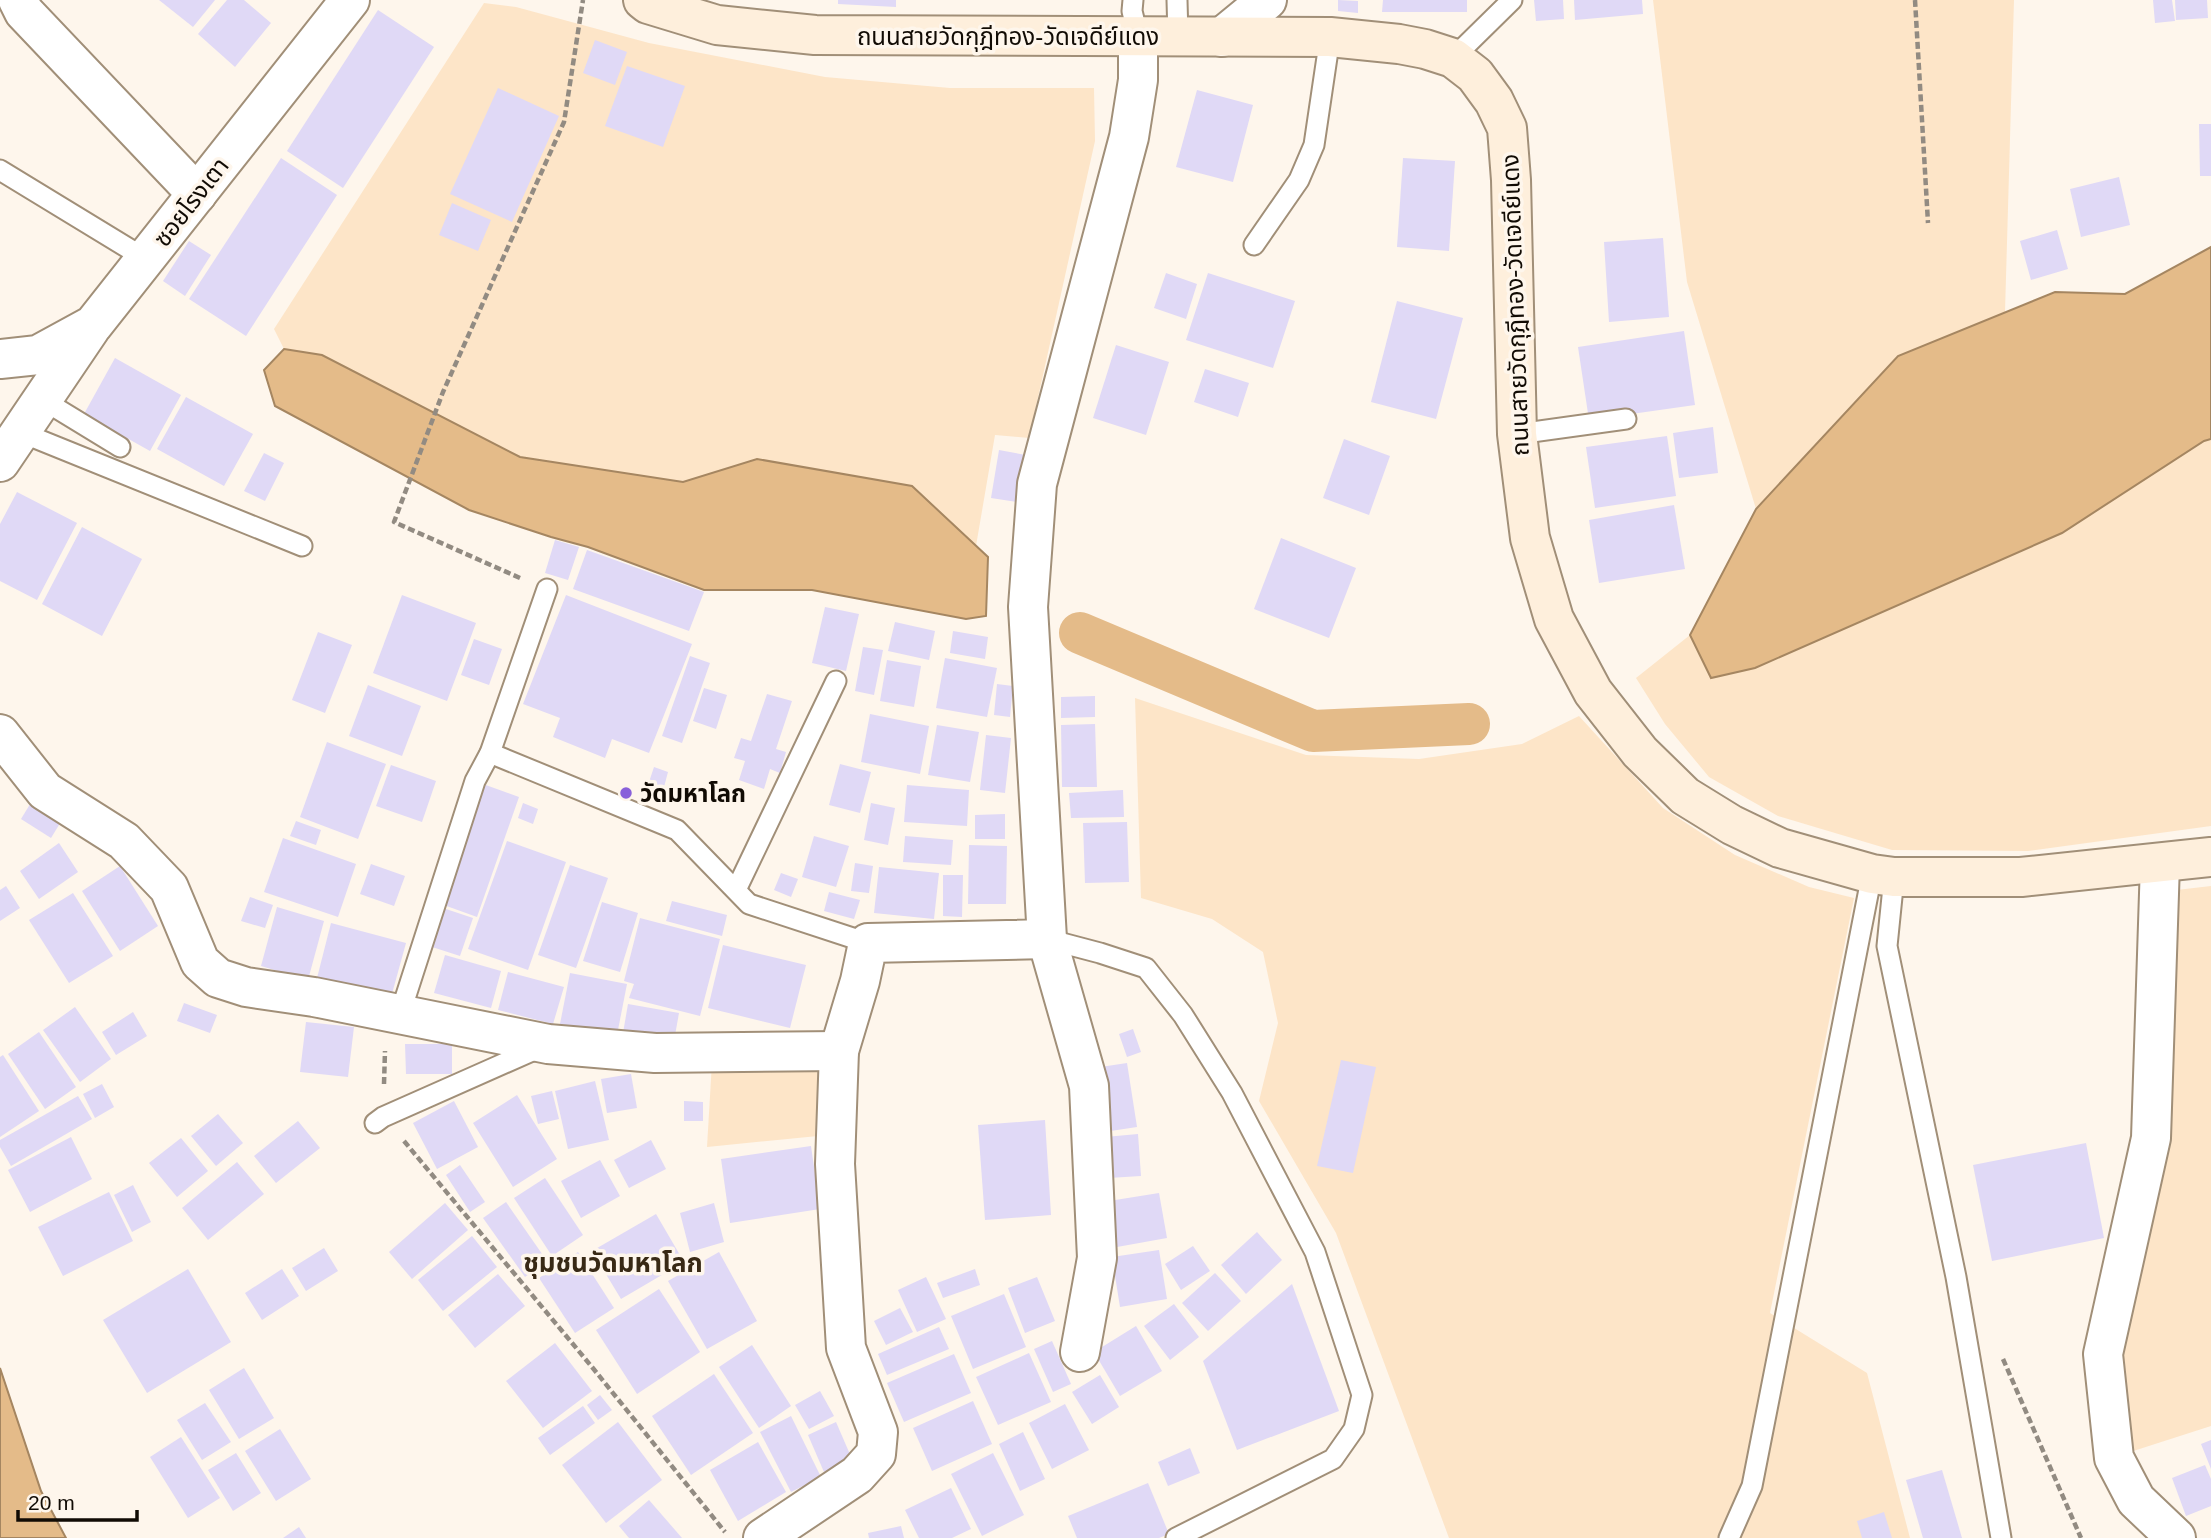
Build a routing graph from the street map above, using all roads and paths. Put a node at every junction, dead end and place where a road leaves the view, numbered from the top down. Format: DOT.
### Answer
graph roads {
  1 [pos="18,0"];
  2 [pos="350,0"];
  3 [pos="583,0"];
  4 [pos="643,0"];
  5 [pos="1268,0"];
  6 [pos="1512,0"];
  7 [pos="1915,0"];
  8 [pos="1135,18"];
  9 [pos="1178,18"];
  10 [pos="1222,37"];
  11 [pos="1330,37"];
  12 [pos="1453,58"];
  13 [pos="0,170"];
  14 [pos="197,194"];
  15 [pos="1928,223"];
  16 [pos="1254,245"];
  17 [pos="146,259"];
  18 [pos="93,324"];
  19 [pos="0,359"];
  20 [pos="43,400"];
  21 [pos="1626,419"];
  22 [pos="1517,434"];
  23 [pos="10,447"];
  24 [pos="120,447"];
  25 [pos="302,545"];
  26 [pos="547,589"];
  27 [pos="836,681"];
  28 [pos="0,734"];
  29 [pos="490,752"];
  30 [pos="2211,857"];
  31 [pos="2160,863"];
  32 [pos="1883,876"];
  33 [pos="736,890"];
  34 [pos="1047,939"];
  35 [pos="868,943"];
  36 [pos="393,1013"];
  37 [pos="548,1044"];
  38 [pos="839,1051"];
  39 [pos="379,1120"];
  40 [pos="1997,1348"];
  41 [pos="1080,1352"];
  42 [pos="730,1538"];
  43 [pos="763,1538"];
  44 [pos="1176,1538"];
  45 [pos="1729,1538"];
  46 [pos="2001,1538"];
  47 [pos="2081,1538"];
  48 [pos="2176,1538"];
  1 -- 14 [label="street"];
  2 -- 14 [label="street, ซอยโรงเตา"];
  3 -- 26 [label="path"];
  4 -- 8 [label="main road, ถนนสายวัดกุฎีทอง-วัดเจดีย์แดง"];
  5 -- 10 [label="street"];
  6 -- 12 [label="lane"];
  7 -- 15 [label="path"];
  8 -- 9 [label="main road, ถนนสายวัดกุฎีทอง-วัดเจดีย์แดง"];
  8 -- 34 [label="street"];
  9 -- 10 [label="main road, ถนนสายวัดกุฎีทอง-วัดเจดีย์แดง"];
  10 -- 11 [label="main road, ถนนสายวัดกุฎีทอง-วัดเจดีย์แดง"];
  11 -- 12 [label="main road, ถนนสายวัดกุฎีทอง-วัดเจดีย์แดง"];
  11 -- 16 [label="lane"];
  12 -- 22 [label="main road, ถนนสายวัดกุฎีทอง-วัดเจดีย์แดง"];
  13 -- 17 [label="lane"];
  14 -- 17 [label="street, ซอยโรงเตา"];
  17 -- 18 [label="street, ซอยโรงเตา"];
  18 -- 19 [label="street, ซอยโรงเตา"];
  18 -- 20 [label="street"];
  20 -- 23 [label="street"];
  20 -- 24 [label="lane"];
  21 -- 22 [label="lane"];
  22 -- 32 [label="main road, ถนนสายวัดกุฎีทอง-วัดเจดีย์แดง"];
  23 -- 25 [label="lane"];
  26 -- 29 [label="lane"];
  27 -- 33 [label="lane"];
  28 -- 36 [label="street"];
  29 -- 33 [label="lane"];
  29 -- 36 [label="lane"];
  30 -- 31 [label="main road, ถนนสายวัดกุฎีทอง-วัดเจดีย์แดง"];
  31 -- 32 [label="main road, ถนนสายวัดกุฎีทอง-วัดเจดีย์แดง"];
  31 -- 48 [label="street"];
  32 -- 45 [label="lane"];
  32 -- 46 [label="lane"];
  33 -- 35 [label="lane"];
  34 -- 35 [label="street"];
  34 -- 41 [label="street"];
  34 -- 44 [label="lane"];
  35 -- 38 [label="street"];
  36 -- 37 [label="street"];
  36 -- 39 [label="path"];
  37 -- 38 [label="street"];
  37 -- 39 [label="lane"];
  38 -- 43 [label="street"];
  39 -- 42 [label="path"];
  40 -- 47 [label="path"];
}
